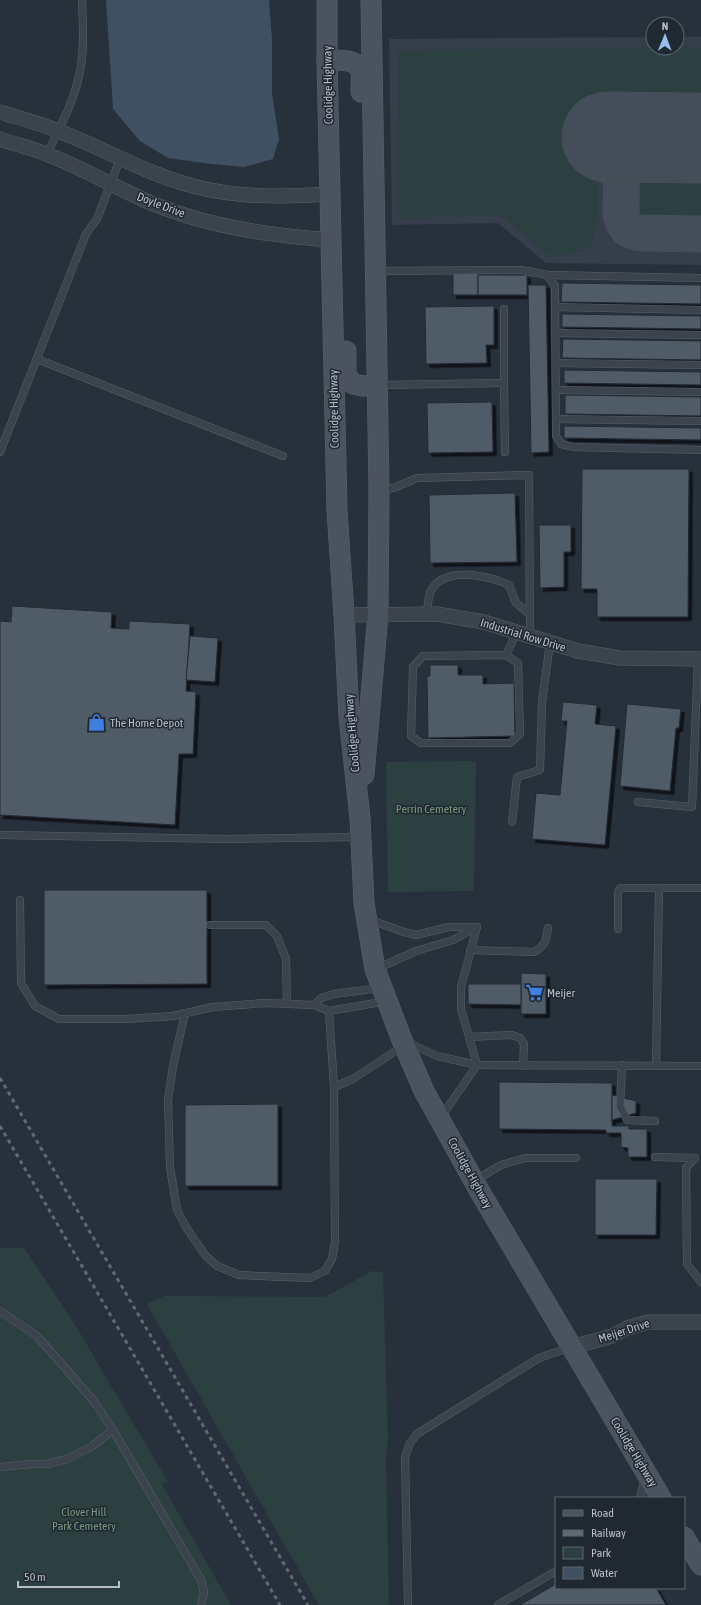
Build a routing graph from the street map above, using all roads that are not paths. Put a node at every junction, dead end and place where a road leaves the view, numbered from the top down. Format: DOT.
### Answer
graph roads {
  1 [pos="82,0"];
  2 [pos="327,0"];
  3 [pos="371,0"];
  4 [pos="327,60"];
  5 [pos="0,112"];
  6 [pos="58,131"];
  7 [pos="0,139"];
  8 [pos="47,154"];
  9 [pos="120,159"];
  10 [pos="373,169"];
  11 [pos="111,184"];
  12 [pos="330,194"];
  13 [pos="331,240"];
  14 [pos="374,271"];
  15 [pos="547,275"];
  16 [pos="701,278"];
  17 [pos="556,307"];
  18 [pos="504,309"];
  19 [pos="701,310"];
  20 [pos="556,333"];
  21 [pos="701,335"];
  22 [pos="38,359"];
  23 [pos="556,363"];
  24 [pos="701,365"];
  25 [pos="504,382"];
  26 [pos="377,385"];
  27 [pos="556,390"];
  28 [pos="701,392"];
  29 [pos="556,419"];
  30 [pos="701,421"];
  31 [pos="701,450"];
  32 [pos="0,452"];
  33 [pos="505,452"];
  34 [pos="282,456"];
  35 [pos="380,490"];
  36 [pos="426,614"];
  37 [pos="530,614"];
  38 [pos="344,615"];
  39 [pos="378,615"];
  40 [pos="524,634"];
  41 [pos="550,643"];
  42 [pos="506,655"];
  43 [pos="700,659"];
  44 [pos="638,802"];
  45 [pos="512,822"];
  46 [pos="361,827"];
  47 [pos="0,835"];
  48 [pos="659,888"];
  49 [pos="701,888"];
  50 [pos="20,900"];
  51 [pos="366,918"];
  52 [pos="210,925"];
  53 [pos="476,926"];
  54 [pos="548,928"];
  55 [pos="618,929"];
  56 [pos="470,950"];
  57 [pos="375,969"];
  58 [pos="384,994"];
  59 [pos="287,1004"];
  60 [pos="314,1005"];
  61 [pos="329,1011"];
  62 [pos="185,1013"];
  63 [pos="470,1037"];
  64 [pos="404,1042"];
  65 [pos="477,1065"];
  66 [pos="622,1065"];
  67 [pos="523,1066"];
  68 [pos="656,1066"];
  69 [pos="701,1066"];
  70 [pos="334,1087"];
  71 [pos="440,1119"];
  72 [pos="655,1121"];
  73 [pos="655,1157"];
  74 [pos="576,1158"];
  75 [pos="474,1181"];
  76 [pos="701,1282"];
  77 [pos="0,1311"];
  78 [pos="701,1322"];
  79 [pos="572,1347"];
  80 [pos="113,1430"];
  81 [pos="0,1467"];
  82 [pos="646,1473"];
  83 [pos="640,1497"];
  84 [pos="661,1497"];
  85 [pos="685,1539"];
  86 [pos="701,1565"];
  87 [pos="555,1573"];
  88 [pos="201,1605"];
  89 [pos="408,1605"];
  90 [pos="498,1605"];
  1 -- 6 [label="lane"];
  2 -- 4 [label="main road, Coolidge Highway"];
  3 -- 10 [label="main road, Coolidge Highway"];
  4 -- 10 [label="main road"];
  4 -- 12 [label="main road, Coolidge Highway"];
  5 -- 6 [label="street"];
  6 -- 8 [label="lane"];
  6 -- 9 [label="street"];
  7 -- 8 [label="street, Doyle Drive"];
  8 -- 11 [label="street, Doyle Drive"];
  9 -- 11 [label="lane"];
  9 -- 12 [label="street"];
  10 -- 14 [label="main road, Coolidge Highway"];
  11 -- 13 [label="street, Doyle Drive"];
  11 -- 22 [label="lane"];
  12 -- 13 [label="main road, Coolidge Highway"];
  13 -- 26 [label="main road"];
  13 -- 38 [label="main road, Coolidge Highway"];
  14 -- 15 [label="lane"];
  14 -- 26 [label="main road, Coolidge Highway"];
  15 -- 16 [label="lane"];
  15 -- 17 [label="lane"];
  17 -- 19 [label="lane"];
  17 -- 20 [label="lane"];
  18 -- 25 [label="lane"];
  20 -- 21 [label="lane"];
  20 -- 23 [label="lane"];
  22 -- 32 [label="lane"];
  22 -- 34 [label="lane"];
  23 -- 24 [label="lane"];
  23 -- 27 [label="lane"];
  25 -- 26 [label="lane"];
  25 -- 33 [label="lane"];
  26 -- 35 [label="main road, Coolidge Highway"];
  27 -- 28 [label="lane"];
  27 -- 29 [label="lane"];
  29 -- 30 [label="lane"];
  29 -- 31 [label="lane"];
  35 -- 37 [label="lane"];
  35 -- 39 [label="main road, Coolidge Highway"];
  36 -- 37 [label="lane"];
  36 -- 39 [label="street, Industrial Row Drive"];
  36 -- 40 [label="street, Industrial Row Drive"];
  37 -- 40 [label="lane"];
  38 -- 39 [label="street, Industrial Row Drive"];
  38 -- 46 [label="main road, Coolidge Highway"];
  39 -- 46 [label="main road, Coolidge Highway"];
  40 -- 41 [label="street, Industrial Row Drive"];
  40 -- 42 [label="lane"];
  41 -- 43 [label="street, Industrial Row Drive"];
  41 -- 45 [label="lane"];
  42 -- 42 [label="lane"];
  43 -- 44 [label="lane"];
  46 -- 47 [label="lane"];
  46 -- 51 [label="main road, Coolidge Highway"];
  48 -- 49 [label="lane"];
  48 -- 55 [label="lane"];
  48 -- 68 [label="lane"];
  50 -- 62 [label="lane"];
  51 -- 53 [label="lane"];
  51 -- 57 [label="main road, Coolidge Highway"];
  52 -- 59 [label="lane"];
  53 -- 56 [label="lane"];
  53 -- 57 [label="lane"];
  54 -- 56 [label="lane"];
  56 -- 63 [label="lane"];
  57 -- 58 [label="main road, Coolidge Highway"];
  58 -- 60 [label="lane"];
  58 -- 61 [label="lane"];
  58 -- 64 [label="main road, Coolidge Highway"];
  59 -- 60 [label="lane"];
  59 -- 62 [label="lane"];
  60 -- 61 [label="lane"];
  61 -- 70 [label="lane"];
  62 -- 70 [label="lane"];
  63 -- 65 [label="lane"];
  63 -- 67 [label="lane"];
  64 -- 65 [label="lane"];
  64 -- 70 [label="lane"];
  64 -- 71 [label="main road, Coolidge Highway"];
  65 -- 67 [label="lane"];
  65 -- 71 [label="lane"];
  66 -- 67 [label="lane"];
  66 -- 68 [label="lane"];
  66 -- 72 [label="lane"];
  68 -- 69 [label="lane"];
  71 -- 75 [label="main road, Coolidge Highway"];
  73 -- 76 [label="lane"];
  74 -- 75 [label="lane"];
  75 -- 79 [label="main road, Coolidge Highway"];
  77 -- 80 [label="lane"];
  78 -- 79 [label="street, Meijer Drive"];
  79 -- 82 [label="main road, Coolidge Highway"];
  79 -- 89 [label="lane"];
  80 -- 81 [label="lane"];
  80 -- 88 [label="lane"];
  82 -- 83 [label="lane"];
  82 -- 84 [label="main road, Coolidge Highway"];
  85 -- 86 [label="main road"];
  87 -- 90 [label="lane"];
}
